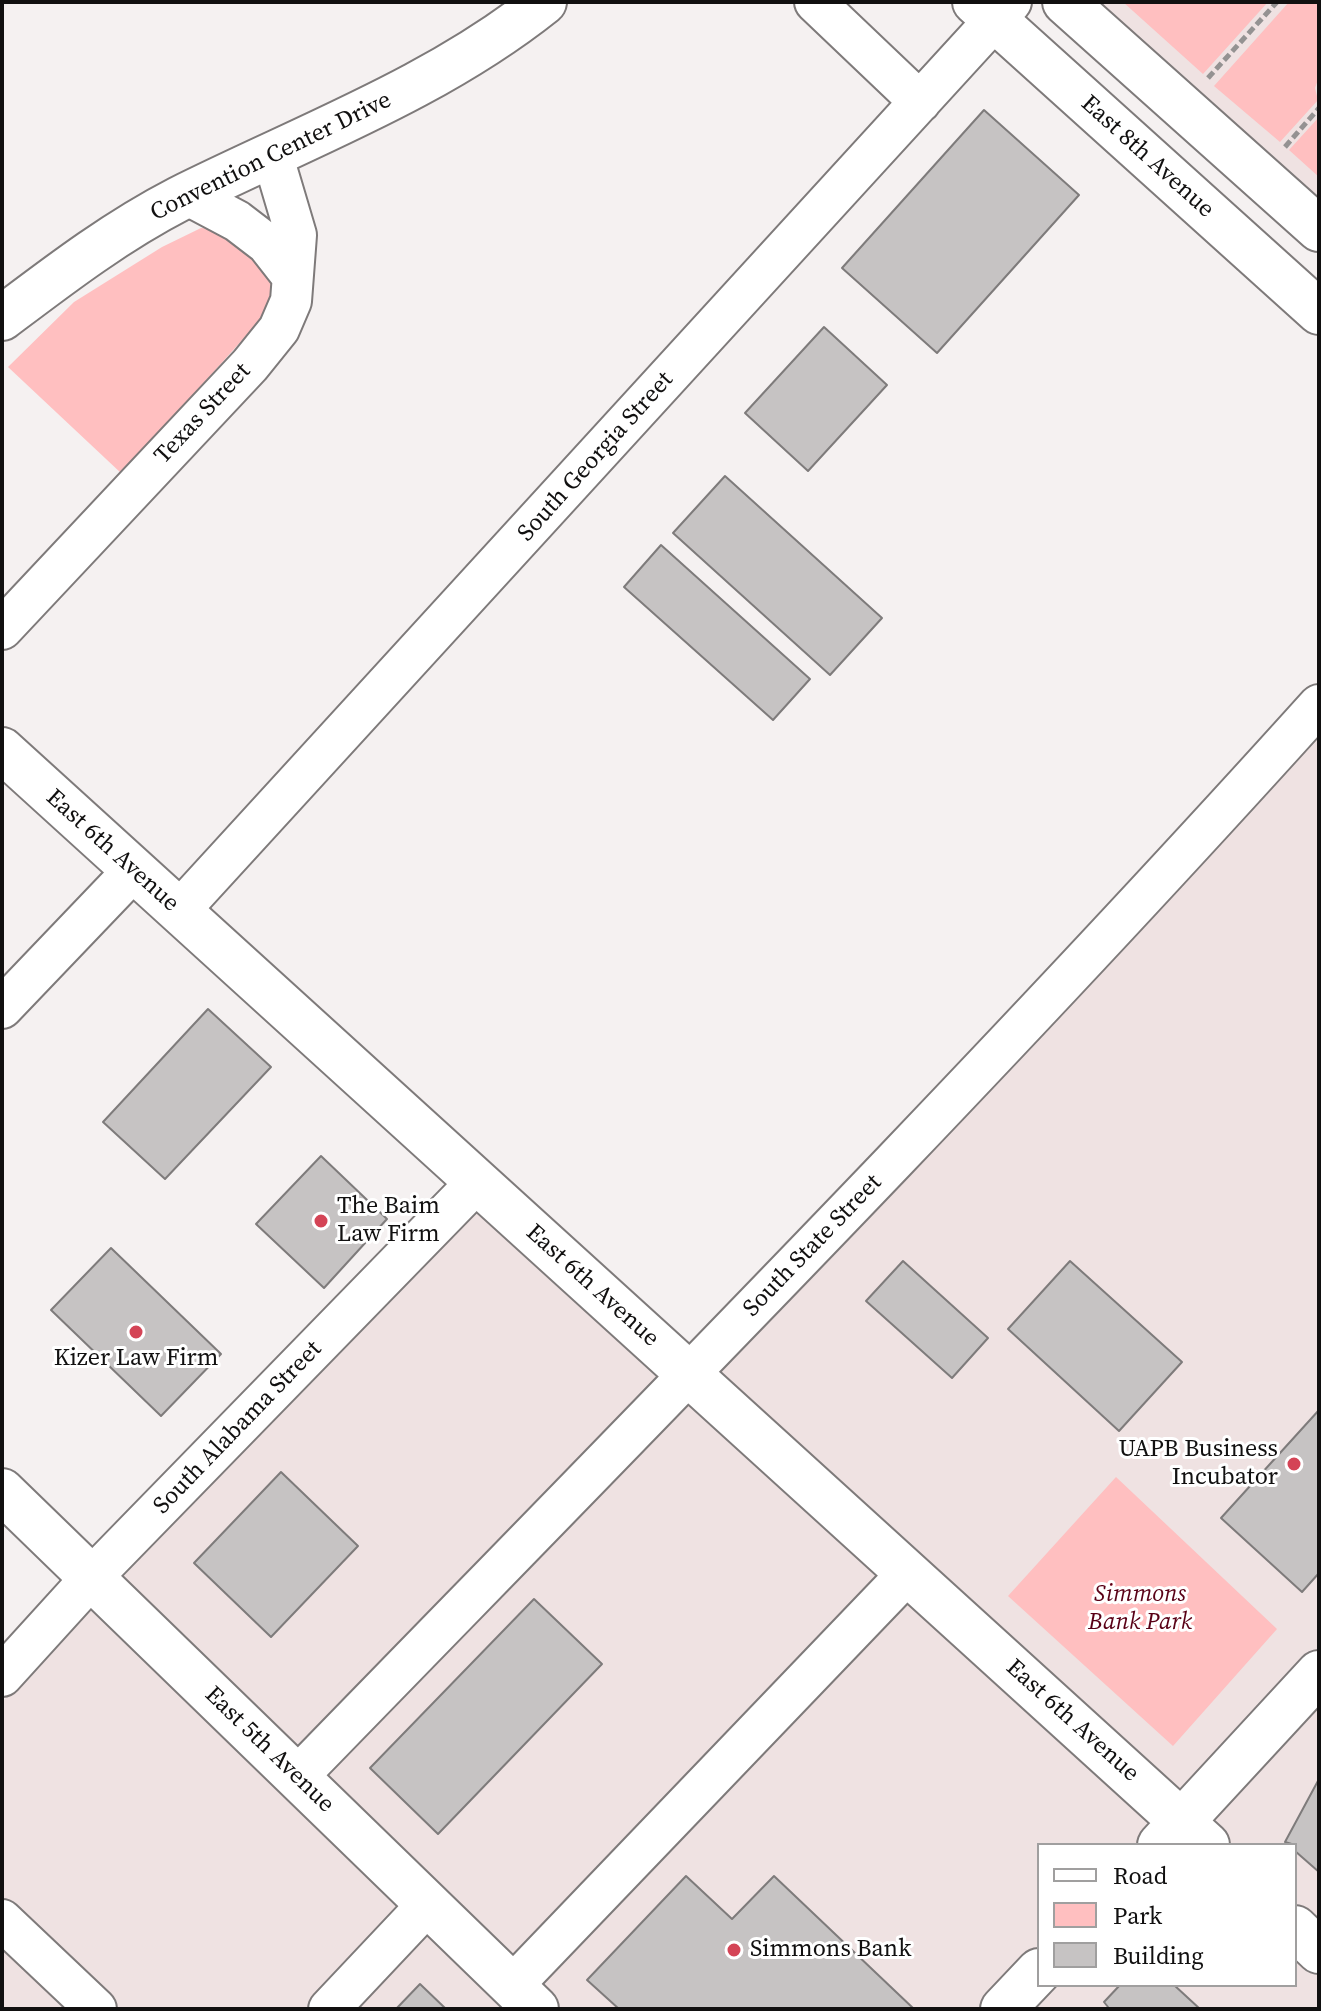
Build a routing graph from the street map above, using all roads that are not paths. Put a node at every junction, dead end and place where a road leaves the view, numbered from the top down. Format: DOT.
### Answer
graph roads {
  1 [pos="544,2"];
  2 [pos="815,2"];
  3 [pos="1065,2"];
  4 [pos="994,8"];
  5 [pos="920,102"];
  6 [pos="272,154"];
  7 [pos="188,195"];
  8 [pos="1319,229"];
  9 [pos="292,276"];
  10 [pos="1319,312"];
  11 [pos="2,318"];
  12 [pos="2,629"];
  13 [pos="1319,705"];
  14 [pos="2,750"];
  15 [pos="133,871"];
  16 [pos="179,911"];
  17 [pos="2,1008"];
  18 [pos="476,1183"];
  19 [pos="691,1374"];
  20 [pos="2,1491"];
  21 [pos="908,1573"];
  22 [pos="92,1577"];
  23 [pos="1319,1673"];
  24 [pos="2,1676"];
  25 [pos="297,1777"];
  26 [pos="1183,1837"];
  27 [pos="428,1904"];
  28 [pos="2,1920"];
  29 [pos="1297,1930"];
  30 [pos="1319,1951"];
  31 [pos="1037,1973"];
  32 [pos="524,1998"];
  33 [pos="96,2009"];
  34 [pos="329,2009"];
  35 [pos="1003,2009"];
  1 -- 6 [label="main road, Convention Center Drive"];
  2 -- 5 [label="street"];
  3 -- 8 [label="main road"];
  4 -- 5 [label="street, South Georgia Street"];
  4 -- 10 [label="main road, East 8th Avenue"];
  5 -- 16 [label="street, South Georgia Street"];
  6 -- 7 [label="main road, Convention Center Drive"];
  6 -- 9 [label="street, Texas Street"];
  7 -- 9 [label="street"];
  7 -- 11 [label="main road, Convention Center Drive"];
  9 -- 12 [label="street, Texas Street"];
  13 -- 19 [label="street, South State Street"];
  14 -- 15 [label="main road, East 6th Avenue"];
  15 -- 16 [label="main road, East 6th Avenue"];
  15 -- 17 [label="street"];
  16 -- 18 [label="main road, East 6th Avenue"];
  18 -- 19 [label="main road, East 6th Avenue"];
  18 -- 22 [label="street, South Alabama Street"];
  19 -- 21 [label="main road, East 6th Avenue"];
  19 -- 25 [label="street, South State Street"];
  20 -- 22 [label="main road, East 5th Avenue"];
  21 -- 26 [label="main road, East 6th Avenue"];
  21 -- 32 [label="street"];
  22 -- 24 [label="street, South Alabama Street"];
  22 -- 25 [label="main road, East 5th Avenue"];
  23 -- 26 [label="main road"];
  25 -- 27 [label="main road, East 5th Avenue"];
  27 -- 32 [label="main road, East 5th Avenue"];
  27 -- 34 [label="street"];
  28 -- 33 [label="street"];
  29 -- 30 [label="main road"];
  31 -- 35 [label="main road"];
}
